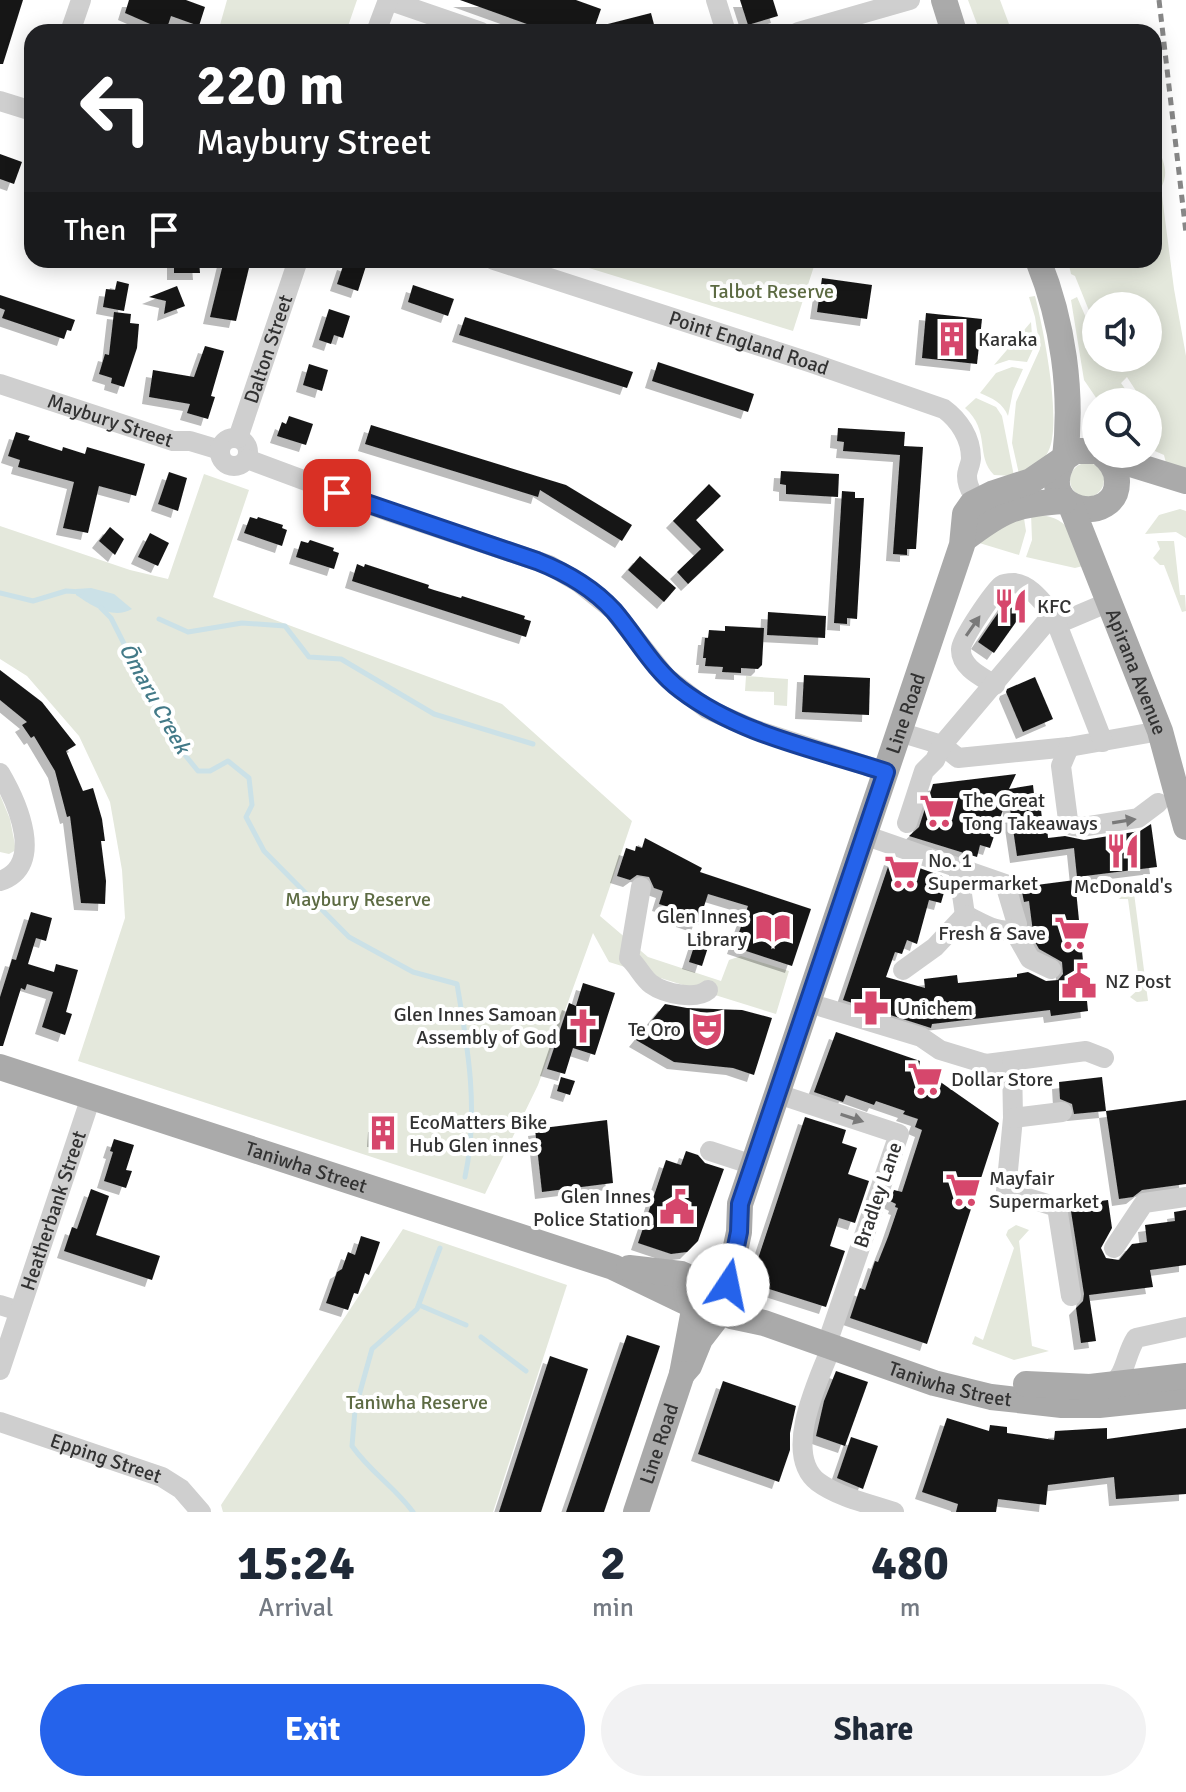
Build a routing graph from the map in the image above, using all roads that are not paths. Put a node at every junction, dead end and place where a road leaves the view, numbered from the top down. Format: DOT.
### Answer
graph roads {
  1 [pos="81,0"];
  2 [pos="388,0"];
  3 [pos="716,0"];
  4 [pos="910,0"];
  5 [pos="944,0"];
  6 [pos="76,24"];
  7 [pos="379,24"];
  8 [pos="458,24"];
  9 [pos="724,24"];
  10 [pos="826,24"];
  11 [pos="952,24"];
  12 [pos="0,101"];
  13 [pos="24,108"];
  14 [pos="295,268"];
  15 [pos="1041,268"];
  16 [pos="555,269"];
  17 [pos="0,384"];
  18 [pos="1069,395"];
  19 [pos="1082,424"];
  20 [pos="238,438"];
  21 [pos="220,450"];
  22 [pos="1082,450"];
  23 [pos="247,459"];
  24 [pos="1064,459"];
  25 [pos="972,460"];
  26 [pos="1114,468"];
  27 [pos="1147,468"];
  28 [pos="1186,481"];
  29 [pos="1186,490"];
  30 [pos="1114,495"];
  31 [pos="1009,498"];
  32 [pos="977,501"];
  33 [pos="1067,503"];
  34 [pos="963,540"];
  35 [pos="1093,564"];
  36 [pos="1109,602"];
  37 [pos="1055,619"];
  38 [pos="995,685"];
  39 [pos="1160,731"];
  40 [pos="899,732"];
  41 [pos="1103,742"];
  42 [pos="942,745"];
  43 [pos="1069,747"];
  44 [pos="886,772"];
  45 [pos="0,773"];
  46 [pos="1158,803"];
  47 [pos="907,823"];
  48 [pos="1186,827"];
  49 [pos="864,835"];
  50 [pos="958,867"];
  51 [pos="0,881"];
  52 [pos="641,887"];
  53 [pos="965,915"];
  54 [pos="1013,929"];
  55 [pos="1051,969"];
  56 [pos="903,970"];
  57 [pos="708,990"];
  58 [pos="822,1007"];
  59 [pos="1104,1058"];
  60 [pos="1012,1061"];
  61 [pos="0,1067"];
  62 [pos="778,1094"];
  63 [pos="91,1097"];
  64 [pos="1062,1112"];
  65 [pos="1013,1118"];
  66 [pos="710,1151"];
  67 [pos="753,1165"];
  68 [pos="1186,1197"];
  69 [pos="1114,1248"];
  70 [pos="1071,1296"];
  71 [pos="711,1297"];
  72 [pos="10,1308"];
  73 [pos="1186,1327"];
  74 [pos="831,1339"];
  75 [pos="0,1370"];
  76 [pos="1186,1376"];
  77 [pos="1125,1379"];
  78 [pos="1175,1397"];
  79 [pos="0,1422"];
  80 [pos="201,1512"];
  81 [pos="636,1512"];
  82 [pos="894,1512"];
  1 -- 6 [label="street"];
  2 -- 7 [label="street"];
  2 -- 8 [label="street"];
  3 -- 9 [label="street"];
  4 -- 10 [label="street"];
  5 -- 11 [label="main road"];
  12 -- 13 [label="street"];
  14 -- 20 [label="street, Dalton Street"];
  15 -- 18 [label="main road"];
  16 -- 25 [label="street, Point England Road"];
  17 -- 21 [label="street, Maybury Street"];
  18 -- 19 [label="main road"];
  18 -- 24 [label="main road"];
  20 -- 21 [label="street"];
  20 -- 23 [label="street"];
  21 -- 23 [label="street"];
  22 -- 24 [label="main road"];
  23 -- 44 [label="street"];
  24 -- 31 [label="main road"];
  24 -- 33 [label="main road"];
  25 -- 31 [label="street, Point England Road"];
  25 -- 32 [label="street, Point England Road"];
  26 -- 30 [label="main road"];
  27 -- 28 [label="main road"];
  29 -- 30 [label="main road"];
  30 -- 33 [label="main road"];
  30 -- 35 [label="main road"];
  31 -- 32 [label="main road"];
  31 -- 33 [label="main road"];
  31 -- 34 [label="main road"];
  32 -- 34 [label="main road, Line Road"];
  33 -- 35 [label="main road, Apirana Avenue"];
  34 -- 40 [label="main road, Line Road"];
  35 -- 36 [label="main road, Apirana Avenue"];
  36 -- 37 [label="street"];
  36 -- 39 [label="main road, Apirana Avenue"];
  37 -- 38 [label="street"];
  38 -- 37 [label="street, one-way"];
  37 -- 41 [label="street"];
  38 -- 42 [label="street"];
  39 -- 41 [label="street"];
  39 -- 48 [label="main road, Apirana Avenue"];
  40 -- 42 [label="street"];
  40 -- 44 [label="main road, Line Road"];
  41 -- 43 [label="street"];
  42 -- 43 [label="street"];
  42 -- 47 [label="street"];
  43 -- 46 [label="street, one-way"];
  44 -- 49 [label="main road, Line Road"];
  45 -- 51 [label="street"];
  49 -- 50 [label="street"];
  49 -- 62 [label="main road, Line Road"];
  50 -- 53 [label="street"];
  50 -- 54 [label="street"];
  52 -- 57 [label="street"];
  53 -- 54 [label="street"];
  53 -- 56 [label="street"];
  54 -- 55 [label="street"];
  58 -- 60 [label="street"];
  59 -- 60 [label="street"];
  60 -- 65 [label="street"];
  61 -- 63 [label="main road, Taniwha Street"];
  62 -- 67 [label="main road, Line Road"];
  62 -- 74 [label="street, Bradley Lane, one-way"];
  63 -- 71 [label="main road, Taniwha Street"];
  63 -- 72 [label="street, Heatherbank Street"];
  64 -- 65 [label="street"];
  65 -- 70 [label="street"];
  66 -- 67 [label="street"];
  67 -- 71 [label="main road, Line Road"];
  68 -- 69 [label="street"];
  71 -- 74 [label="main road, Taniwha Street"];
  71 -- 81 [label="main road, Line Road"];
  72 -- 75 [label="street, Heatherbank Street"];
  73 -- 77 [label="street"];
  74 -- 77 [label="main road, Taniwha Street"];
  74 -- 78 [label="main road, Taniwha Street"];
  74 -- 82 [label="street"];
  76 -- 77 [label="main road, Taniwha Street"];
  77 -- 78 [label="main road"];
  79 -- 80 [label="street, Epping Street"];
}
